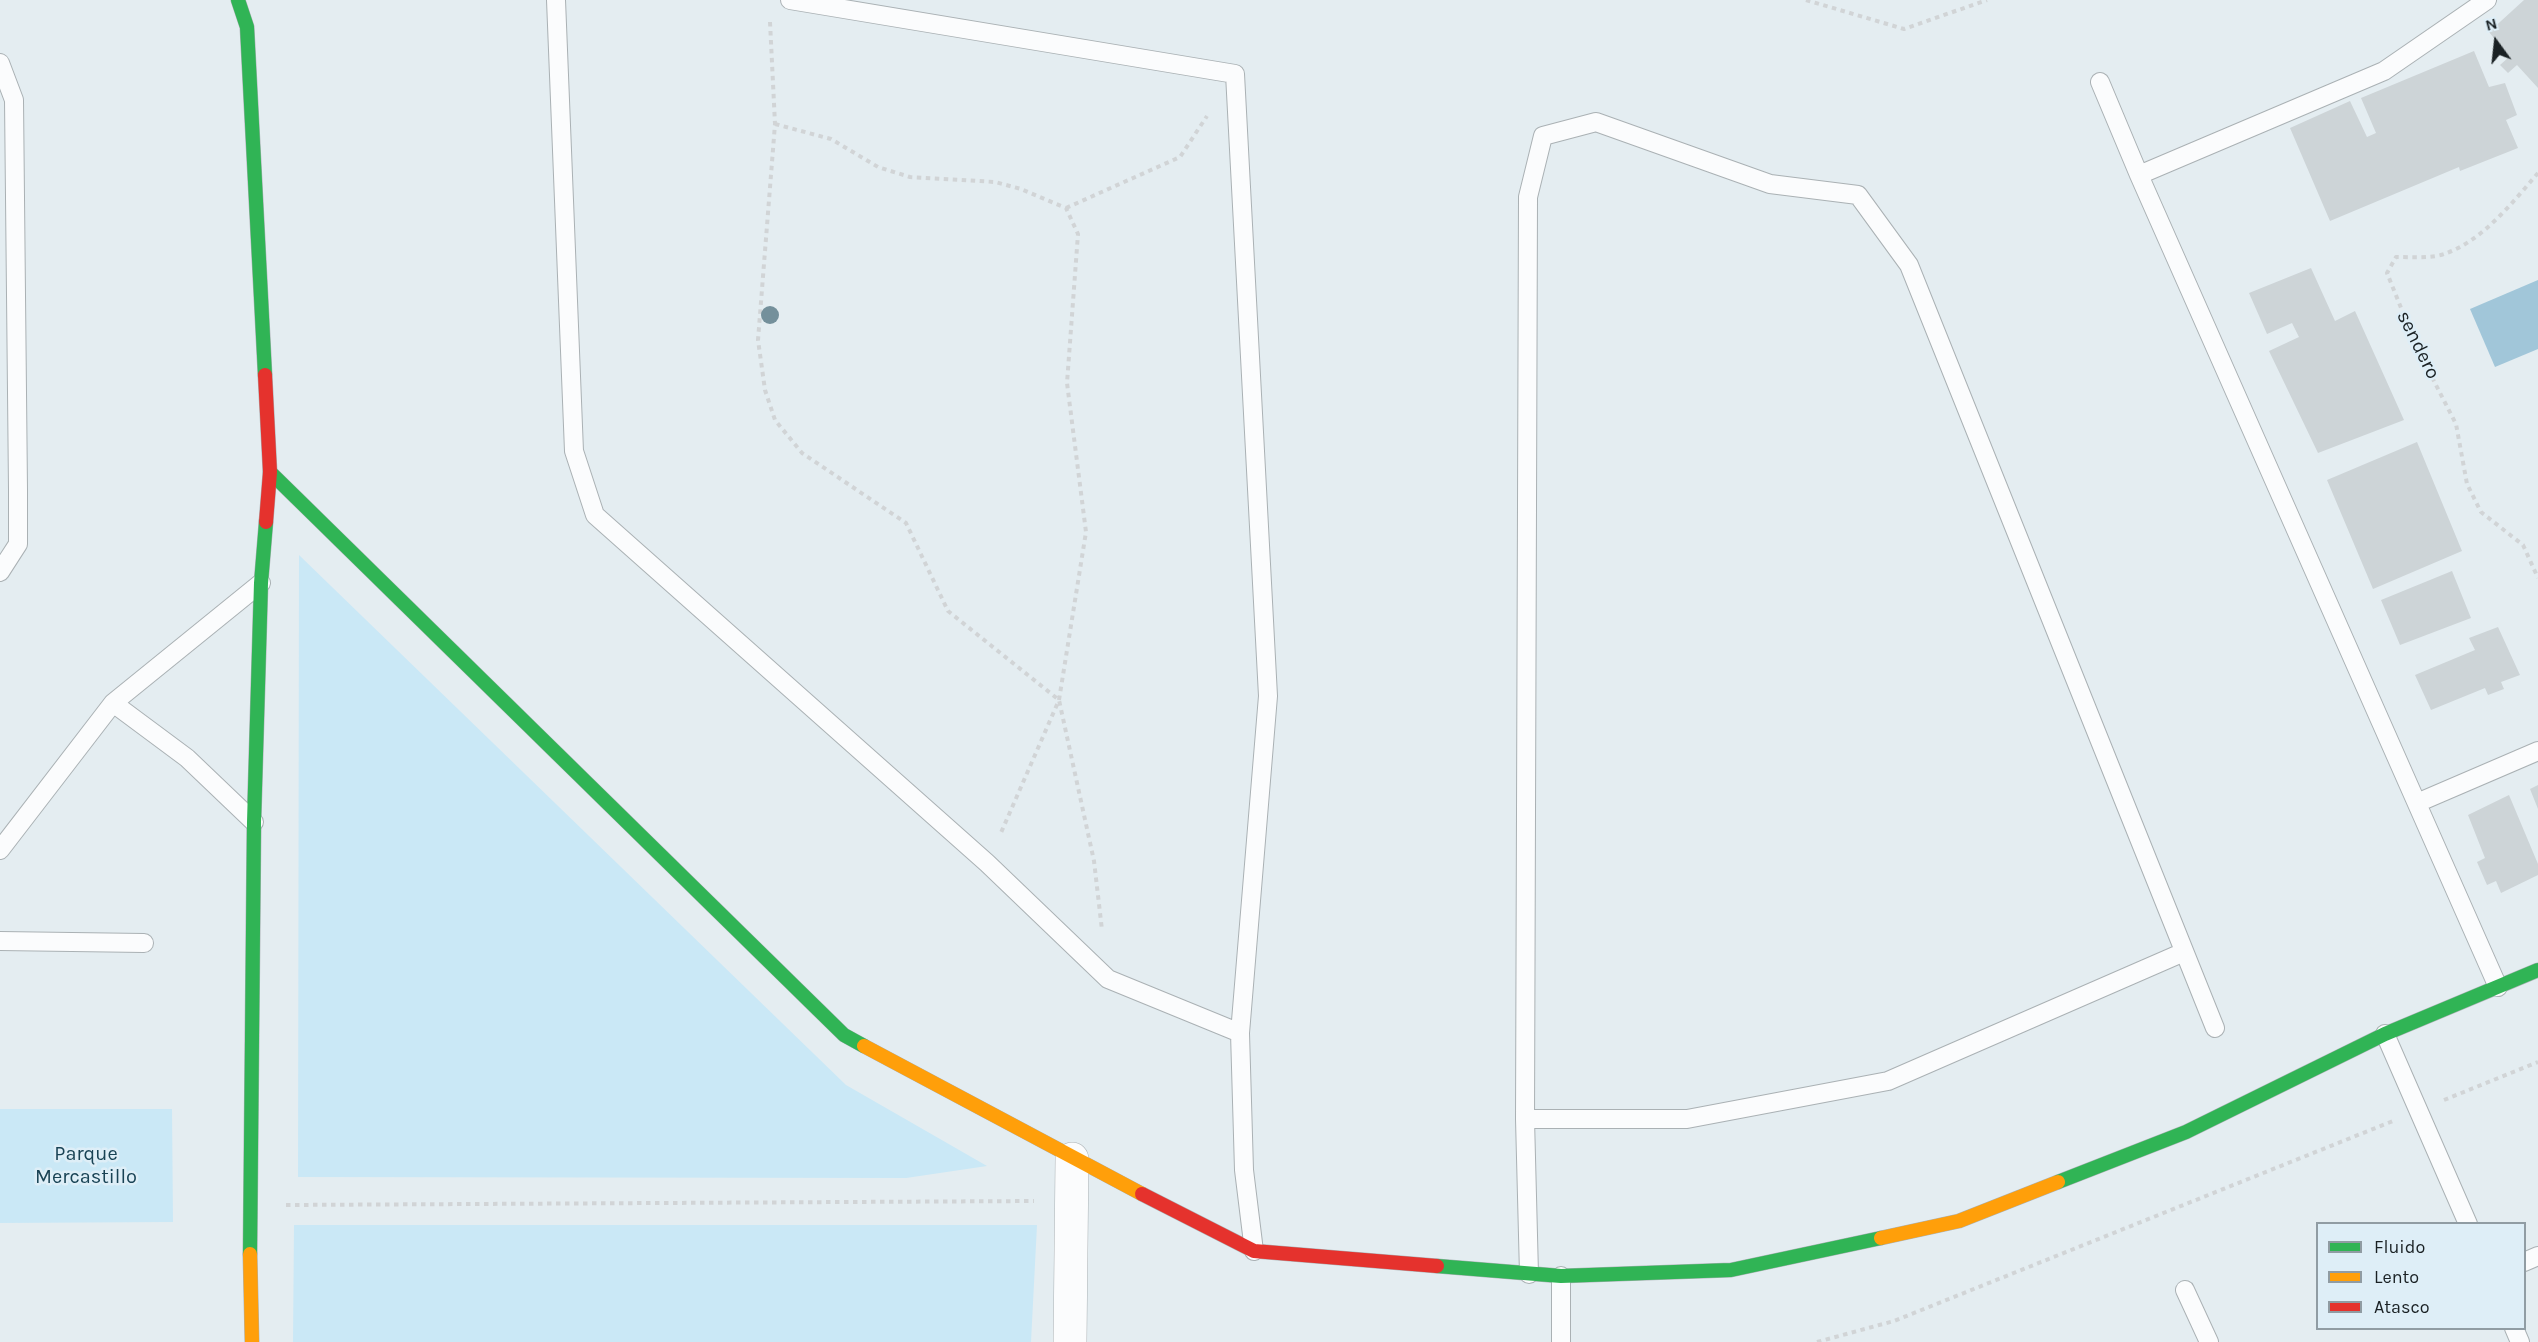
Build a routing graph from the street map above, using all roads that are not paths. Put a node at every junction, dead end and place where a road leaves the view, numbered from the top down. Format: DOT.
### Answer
graph roads {
  1 [pos="238,0"];
  2 [pos="556,0"];
  3 [pos="790,0"];
  4 [pos="2487,0"];
  5 [pos="0,63"];
  6 [pos="2100,82"];
  7 [pos="2139,175"];
  8 [pos="270,472"];
  9 [pos="0,572"];
  10 [pos="261,583"];
  11 [pos="113,703"];
  12 [pos="2538,751"];
  13 [pos="2417,804"];
  14 [pos="254,822"];
  15 [pos="0,850"];
  16 [pos="0,941"];
  17 [pos="144,943"];
  18 [pos="2184,952"];
  19 [pos="2538,970"];
  20 [pos="2498,987"];
  21 [pos="2216,1028"];
  22 [pos="1240,1033"];
  23 [pos="2385,1034"];
  24 [pos="1525,1119"];
  25 [pos="1072,1159"];
  26 [pos="2467,1222"];
  27 [pos="1254,1251"];
  28 [pos="1529,1274"];
  29 [pos="1560,1276"];
  30 [pos="2184,1290"];
  31 [pos="252,1342"];
  32 [pos="1070,1342"];
  33 [pos="1561,1342"];
  34 [pos="2209,1342"];
  1 -- 8 [label="street"];
  2 -- 22 [label="lane"];
  3 -- 22 [label="lane"];
  4 -- 7 [label="lane"];
  5 -- 9 [label="lane"];
  6 -- 7 [label="lane"];
  7 -- 13 [label="lane"];
  8 -- 10 [label="street"];
  8 -- 25 [label="street"];
  10 -- 11 [label="lane"];
  10 -- 14 [label="street"];
  11 -- 14 [label="lane"];
  11 -- 15 [label="lane"];
  12 -- 13 [label="lane"];
  13 -- 20 [label="lane"];
  14 -- 31 [label="street"];
  16 -- 17 [label="lane"];
  18 -- 21 [label="lane"];
  18 -- 24 [label="lane"];
  18 -- 24 [label="lane"];
  19 -- 20 [label="street"];
  20 -- 23 [label="street"];
  22 -- 27 [label="lane"];
  23 -- 26 [label="lane"];
  23 -- 29 [label="street"];
  24 -- 28 [label="lane"];
  25 -- 27 [label="street"];
  25 -- 32 [label="street"];
  27 -- 28 [label="street"];
  28 -- 29 [label="street"];
  29 -- 33 [label="lane"];
  30 -- 34 [label="lane"];
}
